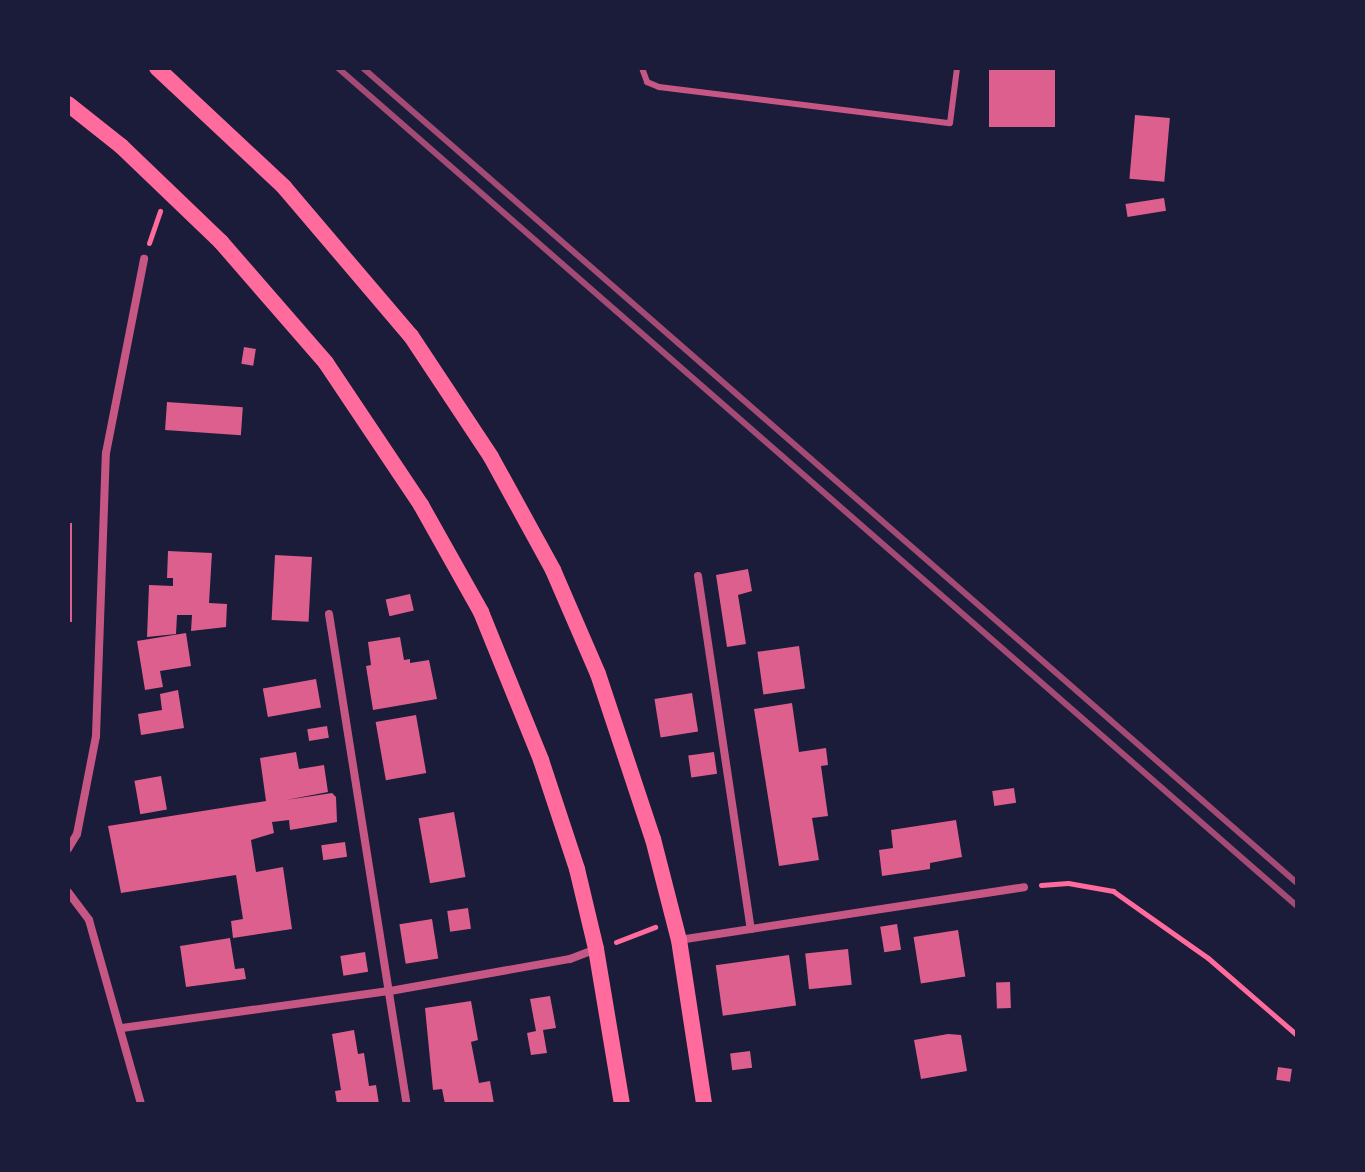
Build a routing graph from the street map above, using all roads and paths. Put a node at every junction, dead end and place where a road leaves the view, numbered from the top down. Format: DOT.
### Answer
graph roads {
  1 [pos="157,68"];
  2 [pos="642,68"];
  3 [pos="957,68"];
  4 [pos="68,104"];
  5 [pos="172,193"];
  6 [pos="144,259"];
  7 [pos="698,576"];
  8 [pos="329,614"];
  9 [pos="68,849"];
  10 [pos="1024,887"];
  11 [pos="68,892"];
  12 [pos="673,920"];
  13 [pos="751,929"];
  14 [pos="679,940"];
  15 [pos="596,949"];
  16 [pos="390,991"];
  17 [pos="122,1028"];
  18 [pos="1297,1035"];
  19 [pos="141,1104"];
  20 [pos="407,1104"];
  21 [pos="622,1104"];
  22 [pos="704,1104"];
  1 -- 12 [label="main road"];
  2 -- 3 [label="lane"];
  4 -- 5 [label="main road"];
  5 -- 6 [label="path"];
  5 -- 15 [label="main road"];
  6 -- 9 [label="street"];
  7 -- 13 [label="street"];
  8 -- 16 [label="street"];
  10 -- 13 [label="street"];
  10 -- 18 [label="path"];
  11 -- 17 [label="street"];
  12 -- 14 [label="main road"];
  12 -- 15 [label="path"];
  13 -- 14 [label="street"];
  14 -- 22 [label="main road"];
  15 -- 16 [label="street"];
  15 -- 21 [label="main road"];
  16 -- 17 [label="street"];
  16 -- 20 [label="street"];
  17 -- 19 [label="street"];
}
